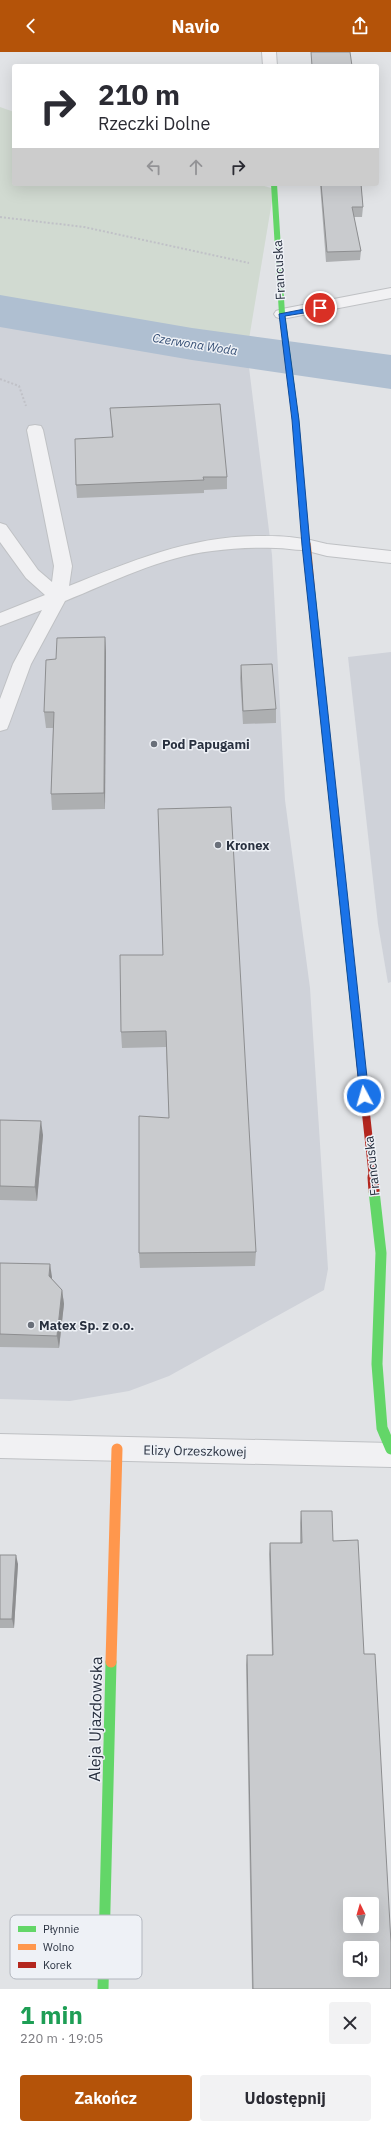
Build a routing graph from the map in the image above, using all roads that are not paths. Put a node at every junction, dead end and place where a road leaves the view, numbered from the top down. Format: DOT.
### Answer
graph roads {
  1 [pos="269,52"];
  2 [pos="270,64"];
  3 [pos="274,186"];
  4 [pos="391,293"];
  5 [pos="282,314"];
  6 [pos="35,430"];
  7 [pos="0,529"];
  8 [pos="306,545"];
  9 [pos="391,557"];
  10 [pos="58,597"];
  11 [pos="0,620"];
  12 [pos="0,724"];
  13 [pos="386,1274"];
  14 [pos="0,1446"];
  15 [pos="117,1449"];
  16 [pos="391,1449"];
  17 [pos="391,1455"];
  18 [pos="105,1915"];
  19 [pos="103,1979"];
  20 [pos="103,1989"];
  1 -- 2 [label="street"];
  3 -- 5 [label="street, Francuska"];
  4 -- 5 [label="street"];
  5 -- 8 [label="street, Francuska"];
  6 -- 10 [label="lane"];
  7 -- 10 [label="lane"];
  8 -- 9 [label="street"];
  8 -- 10 [label="lane"];
  8 -- 13 [label="street, Francuska"];
  10 -- 11 [label="lane"];
  10 -- 12 [label="lane"];
  13 -- 16 [label="street, Francuska"];
  14 -- 15 [label="street, Elizy Orzeszkowej"];
  15 -- 17 [label="street, Elizy Orzeszkowej"];
  15 -- 18 [label="street, Aleja Ujazdowska"];
  19 -- 20 [label="street, Aleja Ujazdowska"];
}
